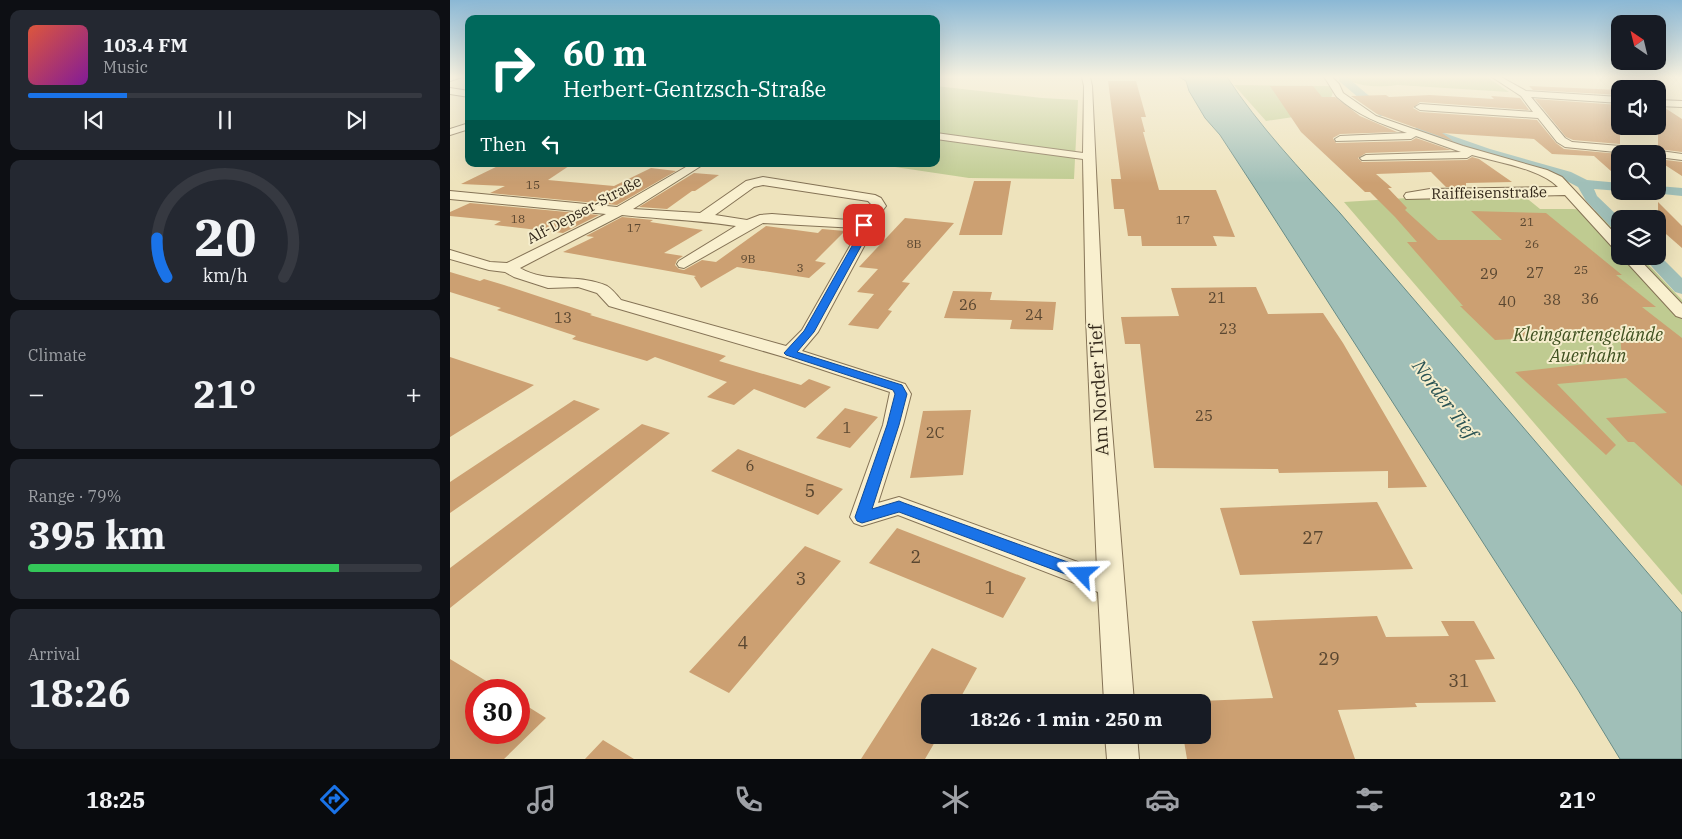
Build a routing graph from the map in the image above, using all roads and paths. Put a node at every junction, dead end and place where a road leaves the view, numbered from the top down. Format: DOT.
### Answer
graph roads {
  1 [pos="1089,112"];
  2 [pos="1365,112"];
  3 [pos="1502,112"];
  4 [pos="1539,112"];
  5 [pos="1541,115"];
  6 [pos="465,127"];
  7 [pos="450,132"];
  8 [pos="1423,136"];
  9 [pos="940,137"];
  10 [pos="1340,139"];
  11 [pos="1483,155"];
  12 [pos="1090,157"];
  13 [pos="1682,157"];
  14 [pos="1366,158"];
  15 [pos="694,167"];
  16 [pos="1568,192"];
  17 [pos="450,195"];
  18 [pos="1410,196"];
  19 [pos="620,211"];
  20 [pos="703,217"];
  21 [pos="749,224"];
  22 [pos="864,225"];
  23 [pos="1611,237"];
  24 [pos="450,254"];
  25 [pos="684,264"];
  26 [pos="1637,265"];
  27 [pos="509,268"];
  28 [pos="1682,313"];
  29 [pos="790,353"];
  30 [pos="1111,586"];
  31 [pos="1118,694"];
  32 [pos="1122,744"];
  33 [pos="1123,759"];
  1 -- 12 [label="street, Am Norder Tief"];
  2 -- 8 [label="street, Raiffeisenstraße"];
  3 -- 5 [label="street"];
  4 -- 5 [label="street"];
  5 -- 13 [label="street"];
  6 -- 7 [label="street"];
  8 -- 10 [label="street, Raiffeisenstraße"];
  8 -- 11 [label="street, Raiffeisenstraße"];
  9 -- 12 [label="street"];
  11 -- 14 [label="street, Raiffeisenstraße"];
  11 -- 16 [label="street, Raiffeisenstraße"];
  12 -- 30 [label="street, Am Norder Tief"];
  15 -- 19 [label="street, Alf-Depser-Straße"];
  16 -- 18 [label="street, Raiffeisenstraße"];
  16 -- 23 [label="street, Raiffeisenstraße"];
  17 -- 19 [label="street"];
  19 -- 20 [label="street"];
  19 -- 27 [label="street, Alf-Depser-Straße"];
  20 -- 21 [label="street"];
  20 -- 22 [label="street"];
  21 -- 22 [label="street"];
  21 -- 25 [label="street"];
  22 -- 29 [label="street"];
  24 -- 27 [label="street"];
  26 -- 28 [label="street"];
  27 -- 29 [label="street"];
  29 -- 30 [label="street"];
  30 -- 31 [label="street, Am Norder Tief"];
  32 -- 33 [label="street"];
}
